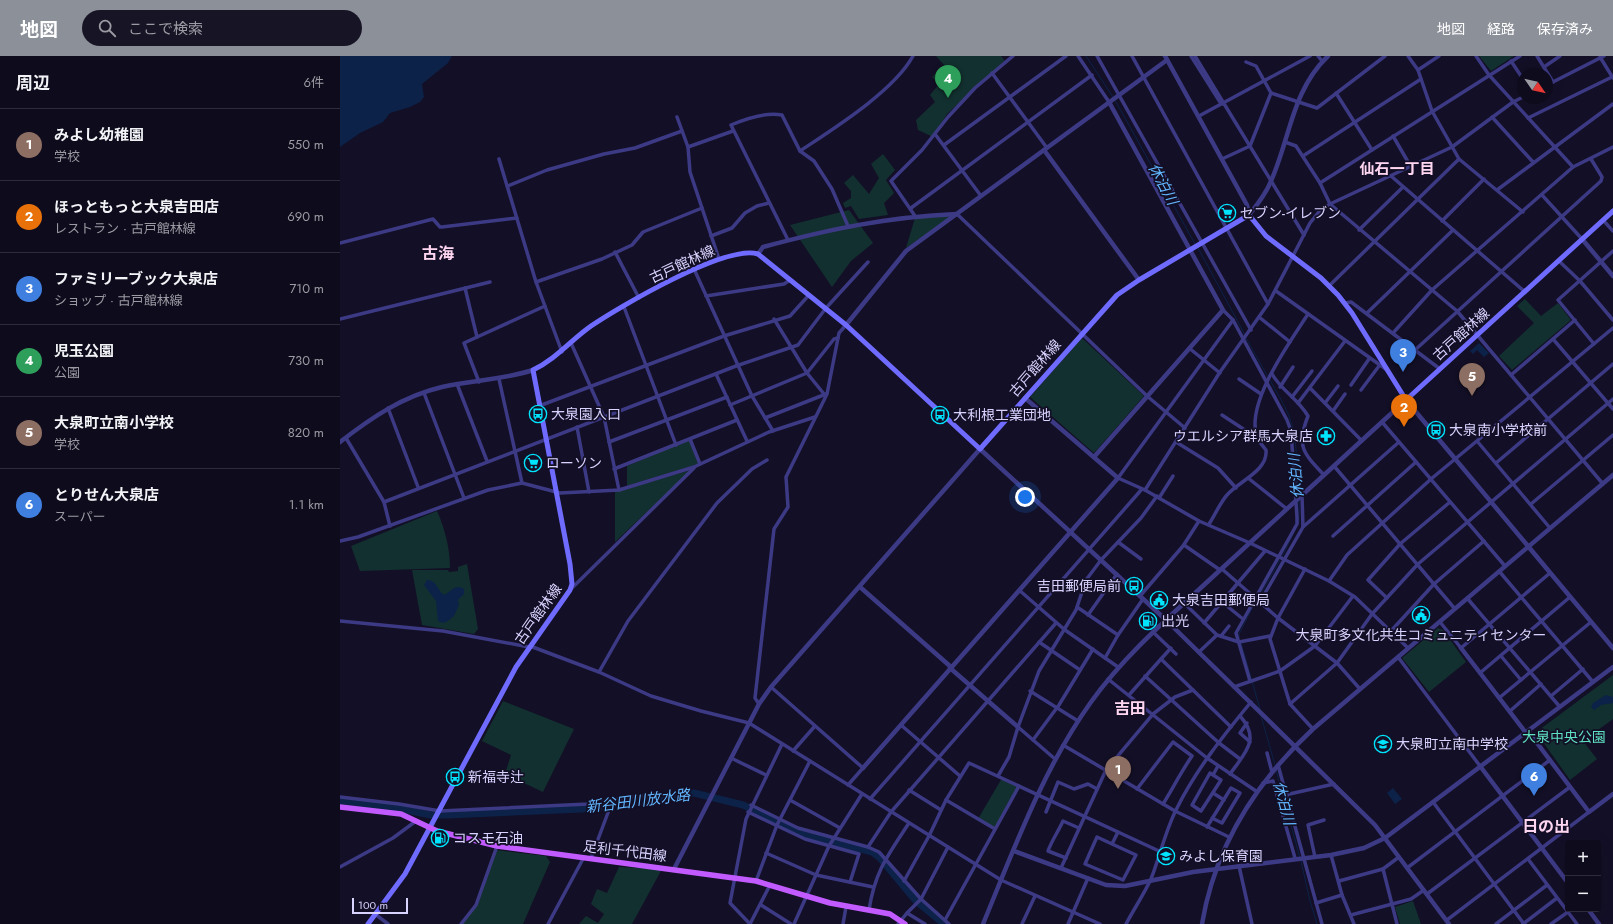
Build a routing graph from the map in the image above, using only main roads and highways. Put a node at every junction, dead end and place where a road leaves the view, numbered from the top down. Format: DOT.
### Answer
graph roads {
  1 [pos="1613,211"];
  2 [pos="340,807"];
  3 [pos="430,828"];
  4 [pos="902,923"];
  5 [pos="368,924"];
  1 -- 3 [label="main road, 古戸館林線"];
  2 -- 3 [label="main road, 足利千代田線"];
  3 -- 4 [label="main road, 足利千代田線"];
  3 -- 5 [label="main road"];
}
